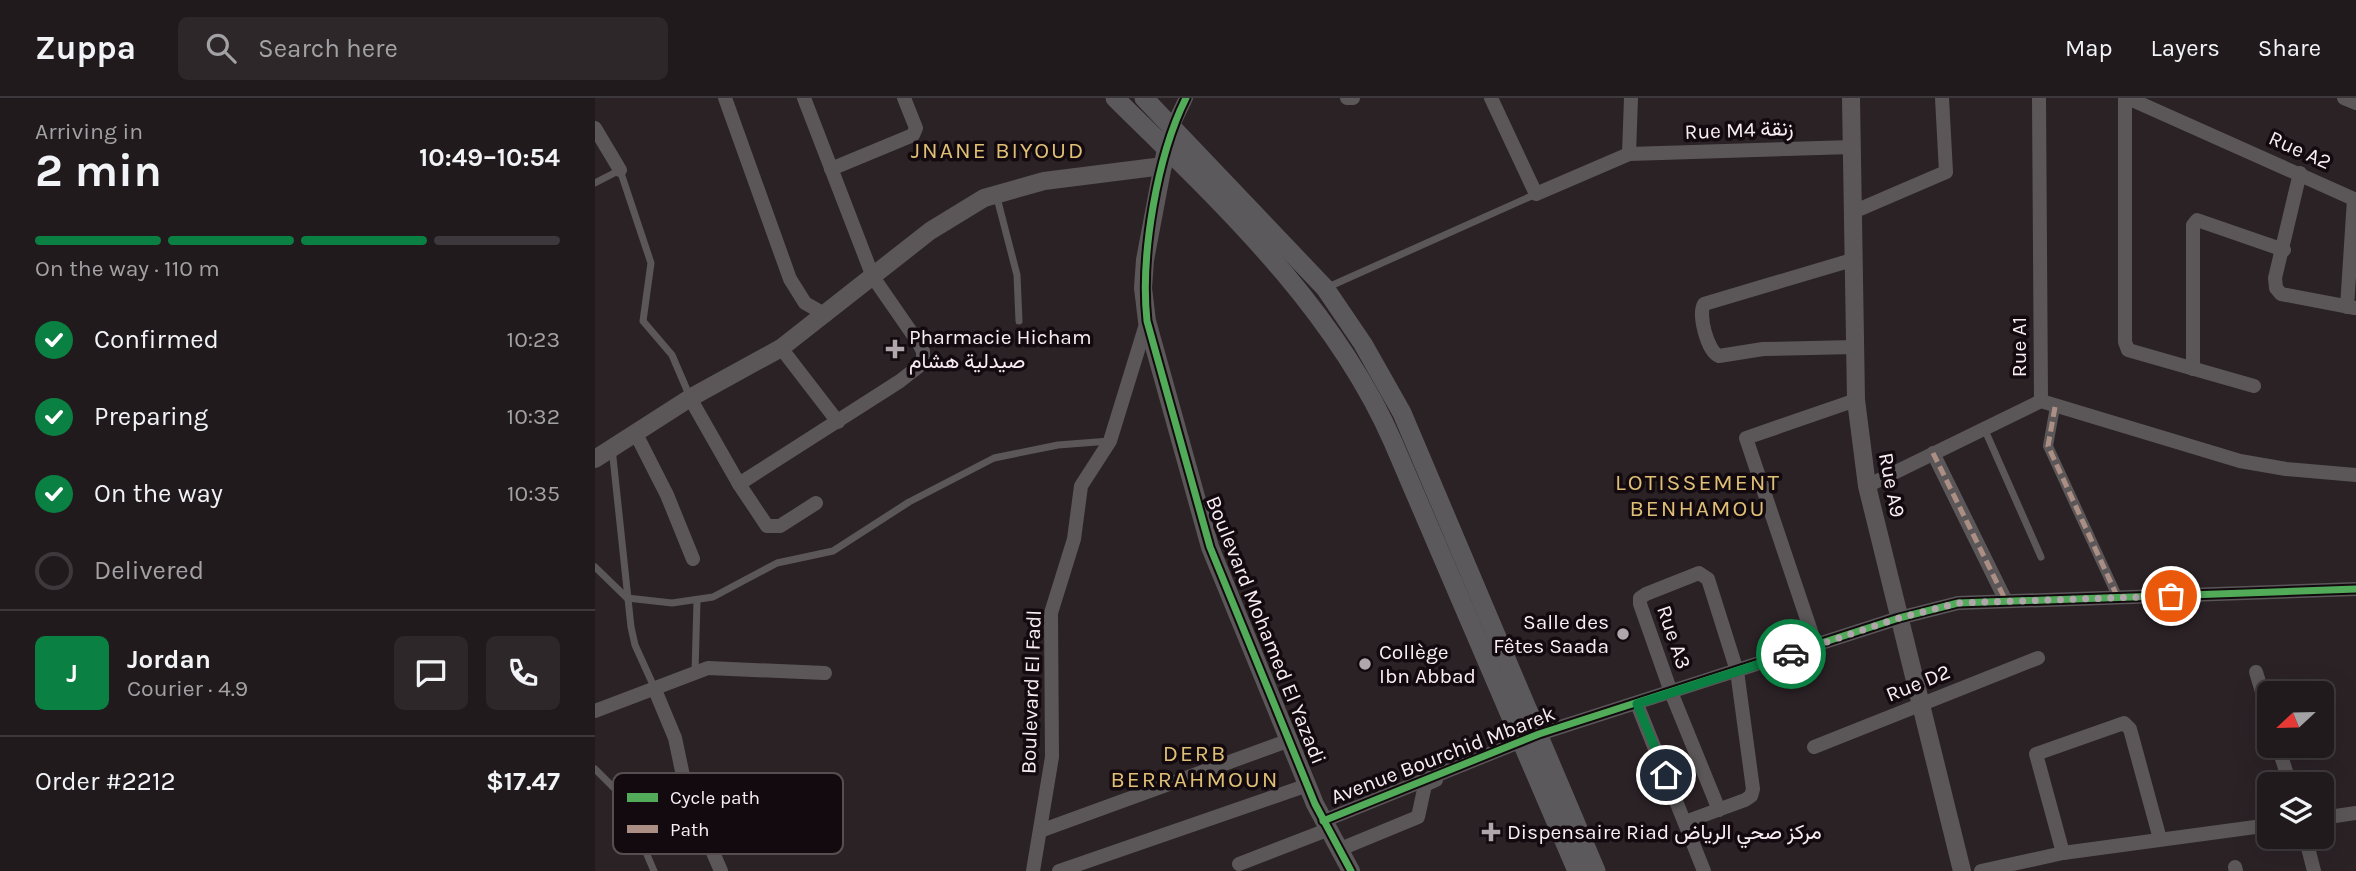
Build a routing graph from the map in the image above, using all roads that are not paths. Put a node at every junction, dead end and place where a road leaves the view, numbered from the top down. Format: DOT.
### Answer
graph roads {
  1 [pos="725,98"];
  2 [pos="804,98"];
  3 [pos="904,98"];
  4 [pos="1115,98"];
  5 [pos="1144,98"];
  6 [pos="1186,98"];
  7 [pos="1346,98"];
  8 [pos="1353,98"];
  9 [pos="1491,98"];
  10 [pos="1631,98"];
  11 [pos="1851,98"];
  12 [pos="1942,98"];
  13 [pos="2039,98"];
  14 [pos="2127,98"];
  15 [pos="2344,98"];
  16 [pos="2356,103"];
  17 [pos="1172,127"];
  18 [pos="595,128"];
  19 [pos="1852,147"];
  20 [pos="1629,154"];
  21 [pos="1164,157"];
  22 [pos="831,169"];
  23 [pos="620,170"];
  24 [pos="2300,173"];
  25 [pos="595,183"];
  26 [pos="995,194"];
  27 [pos="1537,194"];
  28 [pos="1853,212"];
  29 [pos="2284,250"];
  30 [pos="1852,260"];
  31 [pos="873,277"];
  32 [pos="1325,288"];
  33 [pos="2351,308"];
  34 [pos="825,315"];
  35 [pos="1019,321"];
  36 [pos="1147,321"];
  37 [pos="1855,347"];
  38 [pos="781,348"];
  39 [pos="2193,369"];
  40 [pos="2254,386"];
  41 [pos="690,398"];
  42 [pos="1856,400"];
  43 [pos="2041,401"];
  44 [pos="2055,407"];
  45 [pos="838,422"];
  46 [pos="1984,428"];
  47 [pos="635,432"];
  48 [pos="1110,441"];
  49 [pos="612,447"];
  50 [pos="1933,453"];
  51 [pos="595,459"];
  52 [pos="2356,475"];
  53 [pos="739,484"];
  54 [pos="1867,486"];
  55 [pos="816,503"];
  56 [pos="2041,557"];
  57 [pos="693,559"];
  58 [pos="595,567"];
  59 [pos="2356,589"];
  60 [pos="627,598"];
  61 [pos="2118,598"];
  62 [pos="2004,599"];
  63 [pos="697,601"];
  64 [pos="1899,618"];
  65 [pos="1816,646"];
  66 [pos="2038,658"];
  67 [pos="1737,671"];
  68 [pos="2256,672"];
  69 [pos="695,673"];
  70 [pos="825,673"];
  71 [pos="2259,681"];
  72 [pos="655,690"];
  73 [pos="1671,692"];
  74 [pos="1637,704"];
  75 [pos="1922,704"];
  76 [pos="595,711"];
  77 [pos="1290,740"];
  78 [pos="1529,740"];
  79 [pos="1814,747"];
  80 [pos="595,769"];
  81 [pos="682,773"];
  82 [pos="1308,785"];
  83 [pos="613,787"];
  84 [pos="1719,810"];
  85 [pos="2356,813"];
  86 [pos="2334,816"];
  87 [pos="1685,822"];
  88 [pos="1325,826"];
  89 [pos="2257,827"];
  90 [pos="1040,831"];
  91 [pos="2161,839"];
  92 [pos="2308,849"];
  93 [pos="1338,850"];
  94 [pos="2063,853"];
  95 [pos="647,854"];
  96 [pos="714,854"];
  97 [pos="1239,864"];
  98 [pos="654,871"];
  99 [pos="721,871"];
  100 [pos="1034,871"];
  101 [pos="1059,871"];
  102 [pos="1351,871"];
  103 [pos="1577,871"];
  104 [pos="1596,871"];
  105 [pos="1705,871"];
  106 [pos="1962,871"];
  107 [pos="1981,871"];
  108 [pos="2314,871"];
  1 -- 34 [label="street"];
  2 -- 22 [label="street"];
  3 -- 22 [label="street"];
  4 -- 21 [label="main road"];
  5 -- 17 [label="main road"];
  6 -- 17 [label="street"];
  7 -- 8 [label="street"];
  9 -- 27 [label="street"];
  10 -- 20 [label="street"];
  11 -- 19 [label="street, Rue A9"];
  12 -- 28 [label="street"];
  13 -- 43 [label="street, Rue A1"];
  14 -- 24 [label="street, Rue A2"];
  14 -- 39 [label="street"];
  15 -- 16 [label="street"];
  17 -- 21 [label="street, Boulevard Mohamed El Yazadi"];
  17 -- 32 [label="main road"];
  18 -- 23 [label="street"];
  19 -- 20 [label="street, Rue M4 زنقة"];
  19 -- 28 [label="street, Rue A9"];
  20 -- 27 [label="street"];
  21 -- 26 [label="street"];
  21 -- 36 [label="street, Boulevard Mohamed El Yazadi"];
  21 -- 78 [label="main road"];
  22 -- 31 [label="street"];
  23 -- 25 [label="lane"];
  23 -- 41 [label="lane"];
  24 -- 29 [label="street"];
  24 -- 33 [label="street, Rue A2"];
  26 -- 31 [label="street"];
  26 -- 35 [label="lane"];
  27 -- 32 [label="lane"];
  28 -- 30 [label="street, Rue A9"];
  29 -- 33 [label="street"];
  29 -- 39 [label="street"];
  30 -- 37 [label="street, Rue A9"];
  30 -- 37 [label="street"];
  31 -- 34 [label="street"];
  31 -- 45 [label="street"];
  32 -- 78 [label="main road"];
  34 -- 38 [label="street"];
  36 -- 48 [label="street, Boulevard El Fadl"];
  36 -- 77 [label="street, Boulevard Mohamed El Yazadi"];
  37 -- 42 [label="street, Rue A9"];
  38 -- 41 [label="street"];
  38 -- 45 [label="street"];
  39 -- 40 [label="street"];
  41 -- 47 [label="street"];
  41 -- 53 [label="street"];
  42 -- 54 [label="street, Rue A9"];
  42 -- 65 [label="street"];
  43 -- 44 [label="street"];
  43 -- 46 [label="street, Rue A1"];
  44 -- 52 [label="street"];
  44 -- 61 [label="street"];
  45 -- 53 [label="street"];
  46 -- 50 [label="street, Rue A1"];
  46 -- 56 [label="lane"];
  47 -- 49 [label="street"];
  47 -- 57 [label="street"];
  48 -- 63 [label="lane"];
  48 -- 90 [label="street, Boulevard El Fadl"];
  49 -- 51 [label="street"];
  49 -- 60 [label="lane"];
  50 -- 54 [label="street, Rue A1"];
  50 -- 62 [label="street"];
  53 -- 55 [label="street"];
  54 -- 64 [label="street, Rue A9"];
  58 -- 60 [label="lane"];
  59 -- 61 [label="street, Avenue Bourchid Mbarek"];
  60 -- 63 [label="lane"];
  60 -- 72 [label="lane"];
  61 -- 62 [label="street, Avenue Bourchid Mbarek"];
  62 -- 64 [label="street, Avenue Bourchid Mbarek"];
  63 -- 69 [label="lane"];
  64 -- 65 [label="street, Avenue Bourchid Mbarek"];
  64 -- 75 [label="street, Rue A9"];
  65 -- 67 [label="street, Avenue Bourchid Mbarek"];
  66 -- 75 [label="street, Rue D2"];
  67 -- 73 [label="street, Avenue Bourchid Mbarek"];
  67 -- 73 [label="street, Rue A3"];
  67 -- 84 [label="street, Rue A3"];
  68 -- 71 [label="street"];
  69 -- 70 [label="street"];
  69 -- 72 [label="street"];
  72 -- 76 [label="street"];
  72 -- 81 [label="street"];
  73 -- 74 [label="street, Avenue Bourchid Mbarek"];
  73 -- 84 [label="street, Rue A3"];
  74 -- 78 [label="street, Avenue Bourchid Mbarek"];
  74 -- 87 [label="street"];
  75 -- 79 [label="street, Rue D2"];
  75 -- 106 [label="street, Rue A9"];
  77 -- 82 [label="street, Boulevard Mohamed El Yazadi"];
  77 -- 90 [label="street"];
  78 -- 88 [label="street, Avenue Bourchid Mbarek"];
  78 -- 93 [label="street"];
  78 -- 103 [label="main road"];
  78 -- 104 [label="main road"];
  80 -- 83 [label="lane"];
  82 -- 88 [label="street, Boulevard Mohamed El Yazadi"];
  82 -- 101 [label="street"];
  84 -- 87 [label="street"];
  85 -- 86 [label="street"];
  87 -- 105 [label="street"];
  88 -- 93 [label="street, Boulevard Mohamed El Yazadi"];
  88 -- 97 [label="street, Avenue Bourchid Mbarek"];
  89 -- 91 [label="street"];
  90 -- 100 [label="street, Boulevard El Fadl"];
  91 -- 94 [label="street"];
  91 -- 94 [label="street"];
  92 -- 108 [label="street"];
  93 -- 102 [label="street, Boulevard Mohamed El Yazadi"];
  94 -- 107 [label="street"];
  95 -- 98 [label="lane"];
  96 -- 99 [label="street"];
}
